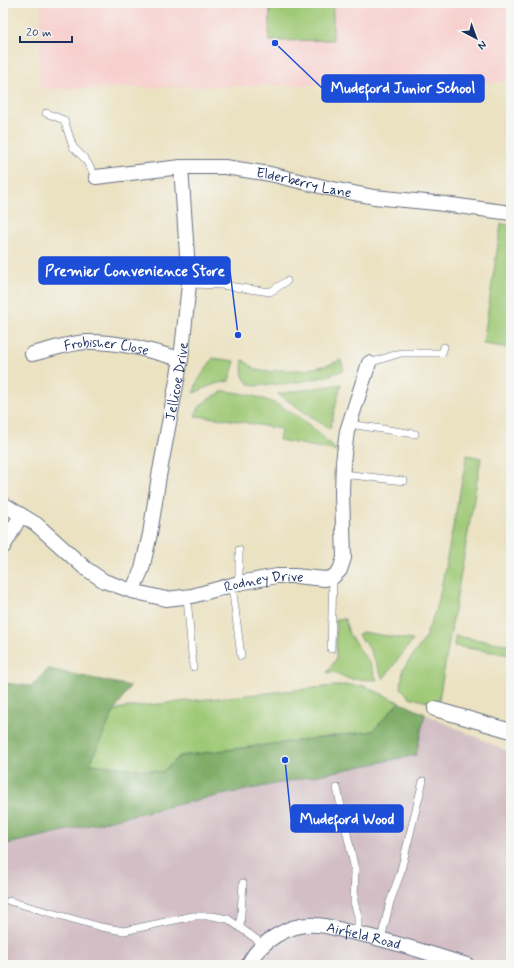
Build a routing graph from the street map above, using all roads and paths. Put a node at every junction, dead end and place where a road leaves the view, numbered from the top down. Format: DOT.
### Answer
graph roads {
  1 [pos="46,113"];
  2 [pos="181,167"];
  3 [pos="96,177"];
  4 [pos="511,213"];
  5 [pos="287,281"];
  6 [pos="189,284"];
  7 [pos="444,347"];
  8 [pos="32,354"];
  9 [pos="181,359"];
  10 [pos="369,363"];
  11 [pos="349,424"];
  12 [pos="416,434"];
  13 [pos="343,474"];
  14 [pos="404,482"];
  15 [pos="3,504"];
  16 [pos="21,515"];
  17 [pos="3,547"];
  18 [pos="239,550"];
  19 [pos="333,577"];
  20 [pos="235,584"];
  21 [pos="132,591"];
  22 [pos="187,597"];
  23 [pos="331,649"];
  24 [pos="241,656"];
  25 [pos="193,667"];
  26 [pos="435,709"];
  27 [pos="511,731"];
  28 [pos="423,781"];
  29 [pos="337,788"];
  30 [pos="243,883"];
  31 [pos="9,900"];
  32 [pos="240,928"];
  33 [pos="358,933"];
  34 [pos="381,939"];
  35 [pos="262,944"];
  36 [pos="248,965"];
  37 [pos="467,965"];
  1 -- 3 [label="lane"];
  2 -- 3 [label="street, Elderberry Lane"];
  2 -- 4 [label="street, Elderberry Lane"];
  2 -- 6 [label="street, Jellicoe Drive"];
  5 -- 6 [label="lane"];
  6 -- 9 [label="street, Jellicoe Drive"];
  7 -- 10 [label="lane"];
  8 -- 9 [label="street, Frobisher Close"];
  9 -- 21 [label="street, Jellicoe Drive"];
  10 -- 11 [label="street"];
  11 -- 12 [label="lane"];
  11 -- 13 [label="street"];
  13 -- 14 [label="lane"];
  13 -- 19 [label="street"];
  15 -- 16 [label="street, Rodney Drive"];
  16 -- 17 [label="street"];
  16 -- 21 [label="street, Rodney Drive"];
  18 -- 20 [label="lane"];
  19 -- 20 [label="street, Rodney Drive"];
  19 -- 23 [label="lane"];
  20 -- 22 [label="street, Rodney Drive"];
  20 -- 24 [label="lane"];
  21 -- 22 [label="street, Rodney Drive"];
  22 -- 25 [label="lane"];
  26 -- 27 [label="street"];
  28 -- 34 [label="lane"];
  29 -- 33 [label="lane"];
  30 -- 32 [label="lane"];
  31 -- 32 [label="lane"];
  32 -- 35 [label="lane"];
  33 -- 34 [label="street, Airfield Road"];
  33 -- 35 [label="street, Airfield Road"];
  34 -- 37 [label="street, Airfield Road"];
  35 -- 36 [label="street, Airfield Road"];
}
